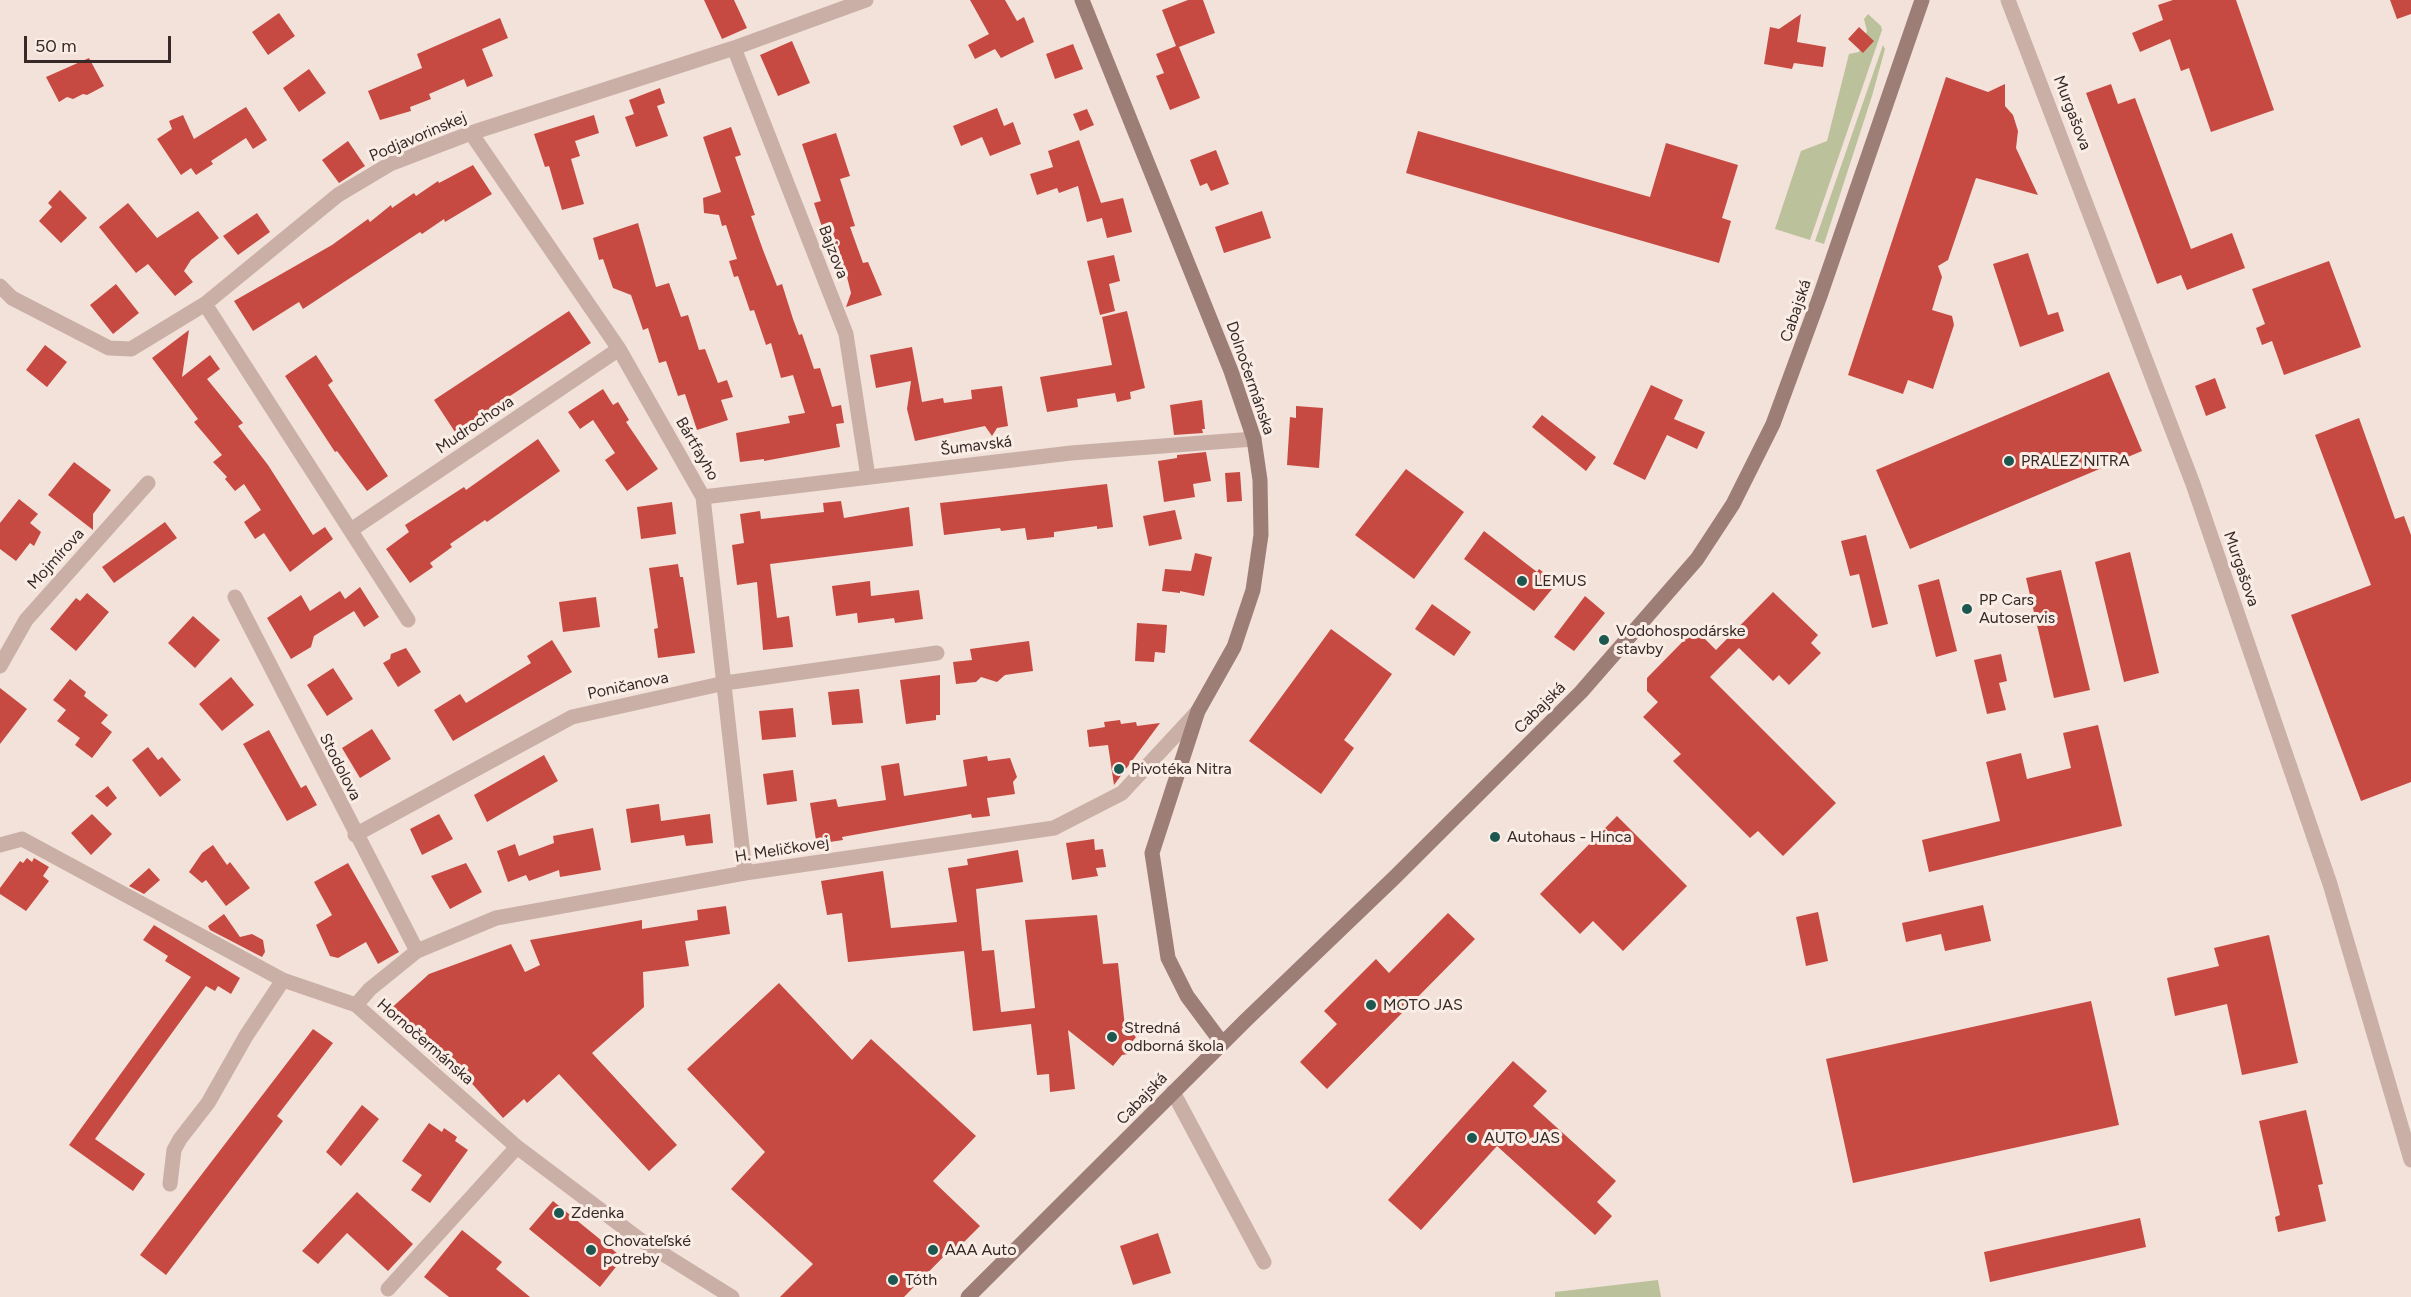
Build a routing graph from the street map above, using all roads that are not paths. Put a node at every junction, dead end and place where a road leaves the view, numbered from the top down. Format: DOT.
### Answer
graph roads {
  1 [pos="866,0"];
  2 [pos="1082,0"];
  3 [pos="1922,0"];
  4 [pos="2008,0"];
  5 [pos="734,48"];
  6 [pos="471,133"];
  7 [pos="0,286"];
  8 [pos="205,304"];
  9 [pos="619,349"];
  10 [pos="1254,439"];
  11 [pos="868,477"];
  12 [pos="148,483"];
  13 [pos="704,497"];
  14 [pos="351,530"];
  15 [pos="235,597"];
  16 [pos="408,620"];
  17 [pos="937,653"];
  18 [pos="0,666"];
  19 [pos="724,684"];
  20 [pos="1198,711"];
  21 [pos="355,835"];
  22 [pos="0,845"];
  23 [pos="745,873"];
  24 [pos="417,951"];
  25 [pos="282,980"];
  26 [pos="356,1005"];
  27 [pos="1222,1043"];
  28 [pos="1173,1092"];
  29 [pos="517,1146"];
  30 [pos="2411,1160"];
  31 [pos="170,1184"];
  32 [pos="1264,1262"];
  33 [pos="388,1289"];
  34 [pos="732,1297"];
  35 [pos="968,1297"];
  1 -- 5 [label="street, Podjavorinskej"];
  2 -- 10 [label="main road, Dolnočermánska"];
  3 -- 27 [label="main road, Cabajská"];
  4 -- 30 [label="street, Murgašova"];
  5 -- 6 [label="street, Podjavorinskej"];
  5 -- 11 [label="street, Bajzova"];
  6 -- 8 [label="street, Podjavorinskej"];
  6 -- 9 [label="street, Bártfayho"];
  7 -- 8 [label="street, Podjavorinskej"];
  8 -- 14 [label="street"];
  9 -- 13 [label="street, Bártfayho"];
  9 -- 14 [label="street, Mudrochova"];
  10 -- 11 [label="street, Šumavská"];
  10 -- 20 [label="main road, Dolnočermánska"];
  11 -- 13 [label="street, Šumavská"];
  12 -- 18 [label="street, Mojmírova"];
  13 -- 19 [label="street, Bártfayho"];
  14 -- 16 [label="street"];
  15 -- 21 [label="street, Stodolova"];
  17 -- 19 [label="street, Poničanova"];
  19 -- 21 [label="street, Poničanova"];
  19 -- 23 [label="street, Bártfayho"];
  20 -- 23 [label="street, H. Meličkovej"];
  20 -- 27 [label="main road, Dolnočermánska"];
  21 -- 24 [label="street, Stodolova"];
  22 -- 25 [label="street, Hornočermánska"];
  23 -- 24 [label="street, H. Meličkovej"];
  24 -- 26 [label="street, H. Meličkovej"];
  25 -- 26 [label="street, Hornočermánska"];
  25 -- 31 [label="street"];
  26 -- 29 [label="street, Hornočermánska"];
  27 -- 28 [label="main road, Cabajská"];
  28 -- 32 [label="street"];
  28 -- 35 [label="main road, Cabajská"];
  29 -- 33 [label="street"];
  29 -- 34 [label="street, Hornočermánska"];
}
